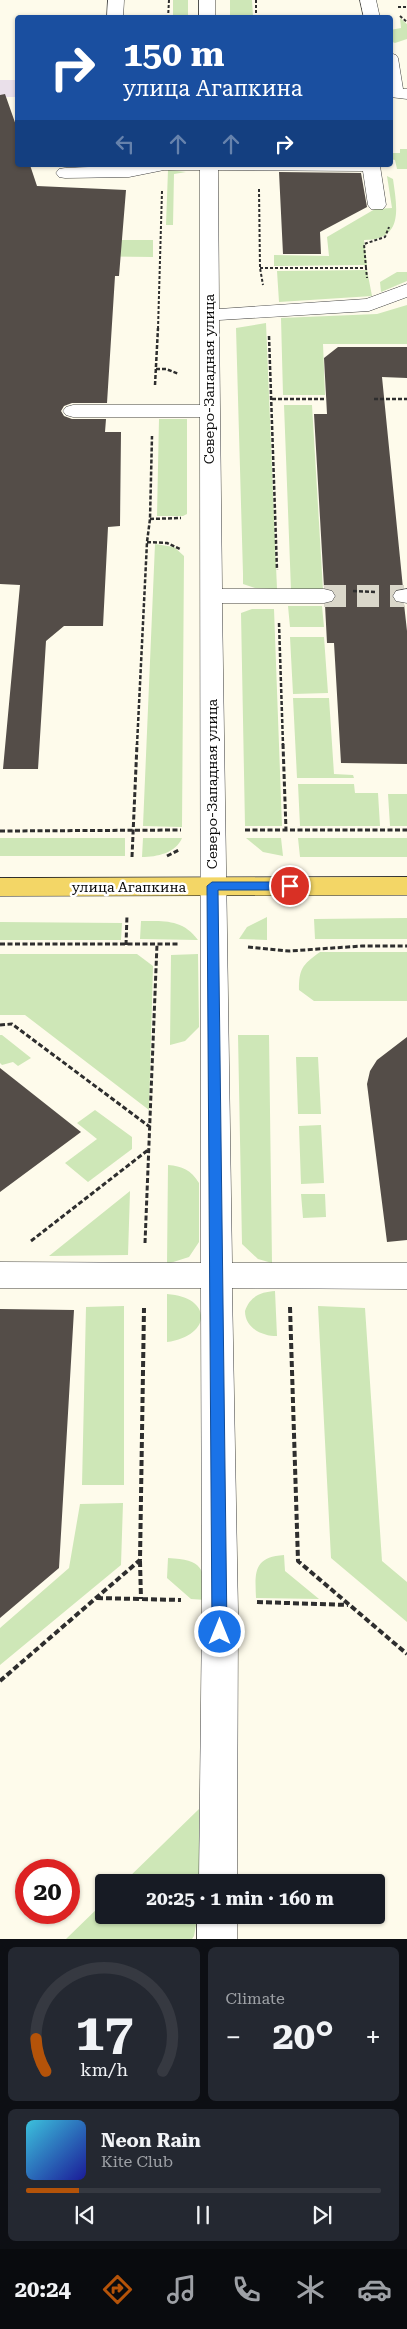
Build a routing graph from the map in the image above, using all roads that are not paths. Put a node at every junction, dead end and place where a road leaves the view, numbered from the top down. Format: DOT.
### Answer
graph roads {
  1 [pos="116,0"];
  2 [pos="207,0"];
  3 [pos="368,0"];
  4 [pos="115,15"];
  5 [pos="207,15"];
  6 [pos="371,15"];
  7 [pos="393,52"];
  8 [pos="407,94"];
  9 [pos="153,167"];
  10 [pos="209,167"];
  11 [pos="371,167"];
  12 [pos="65,173"];
  13 [pos="377,205"];
  14 [pos="407,290"];
  15 [pos="209,315"];
  16 [pos="73,410"];
  17 [pos="210,411"];
  18 [pos="211,596"];
  19 [pos="324,596"];
  20 [pos="212,886"];
  21 [pos="407,886"];
  22 [pos="0,887"];
  23 [pos="216,1274"];
  24 [pos="0,1275"];
  25 [pos="407,1276"];
  26 [pos="218,1874"];
  27 [pos="217,1924"];
  28 [pos="217,1939"];
  1 -- 4 [label="street"];
  2 -- 5 [label="street"];
  3 -- 6 [label="street"];
  7 -- 8 [label="street"];
  9 -- 12 [label="street"];
  10 -- 15 [label="street, Северо-Западная улица"];
  11 -- 13 [label="street"];
  14 -- 15 [label="street"];
  15 -- 17 [label="street, Северо-Западная улица"];
  16 -- 17 [label="street"];
  17 -- 18 [label="street, Северо-Западная улица"];
  18 -- 19 [label="street"];
  18 -- 20 [label="street, Северо-Западная улица"];
  20 -- 21 [label="main road, улица Агапкина"];
  20 -- 22 [label="main road, улица Агапкина"];
  20 -- 23 [label="street, Северо-Западная улица"];
  23 -- 24 [label="street"];
  23 -- 25 [label="street"];
  23 -- 26 [label="street, Северо-Западная улица"];
  27 -- 28 [label="street"];
}
